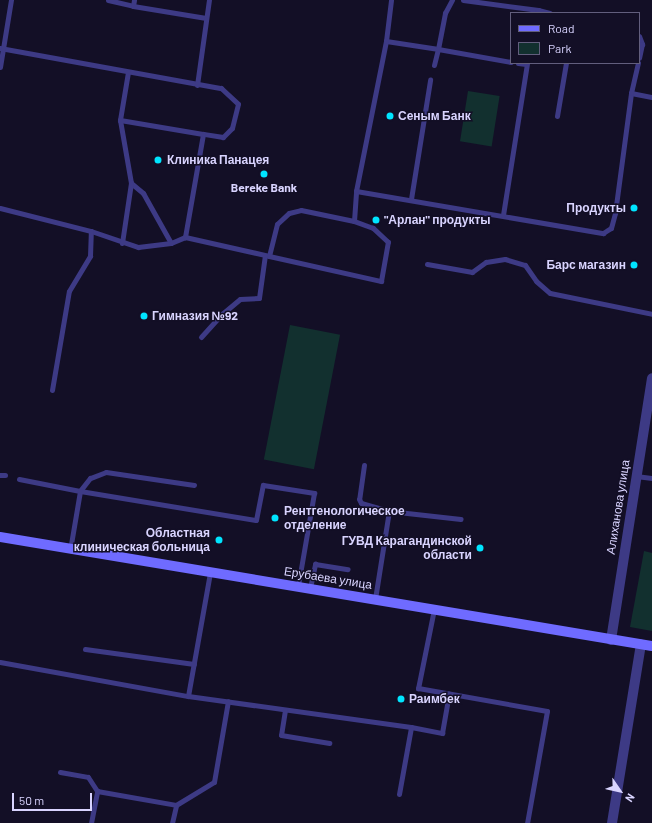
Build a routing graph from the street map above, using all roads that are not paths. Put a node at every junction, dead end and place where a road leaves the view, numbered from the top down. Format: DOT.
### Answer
graph roads {
  1 [pos="11,0"];
  2 [pos="108,0"];
  3 [pos="209,0"];
  4 [pos="391,0"];
  5 [pos="452,0"];
  6 [pos="463,0"];
  7 [pos="133,3"];
  8 [pos="537,12"];
  9 [pos="206,18"];
  10 [pos="640,39"];
  11 [pos="386,41"];
  12 [pos="1,49"];
  13 [pos="438,49"];
  14 [pos="640,53"];
  15 [pos="510,62"];
  16 [pos="526,64"];
  17 [pos="566,64"];
  18 [pos="638,64"];
  19 [pos="434,65"];
  20 [pos="0,67"];
  21 [pos="128,72"];
  22 [pos="430,80"];
  23 [pos="197,85"];
  24 [pos="631,93"];
  25 [pos="652,97"];
  26 [pos="557,116"];
  27 [pos="120,120"];
  28 [pos="203,134"];
  29 [pos="131,183"];
  30 [pos="356,191"];
  31 [pos="411,199"];
  32 [pos="0,208"];
  33 [pos="503,215"];
  34 [pos="354,221"];
  35 [pos="91,231"];
  36 [pos="185,237"];
  37 [pos="122,243"];
  38 [pos="171,243"];
  39 [pos="267,256"];
  40 [pos="427,264"];
  41 [pos="652,314"];
  42 [pos="200,337"];
  43 [pos="652,378"];
  44 [pos="52,390"];
  45 [pos="364,465"];
  46 [pos="636,476"];
  47 [pos="652,478"];
  48 [pos="20,479"];
  49 [pos="194,486"];
  50 [pos="80,491"];
  51 [pos="389,511"];
  52 [pos="461,519"];
  53 [pos="0,537"];
  54 [pos="70,550"];
  55 [pos="348,569"];
  56 [pos="210,573"];
  57 [pos="298,586"];
  58 [pos="310,588"];
  59 [pos="375,599"];
  60 [pos="434,609"];
  61 [pos="611,640"];
  62 [pos="641,644"];
  63 [pos="652,646"];
  64 [pos="85,649"];
  65 [pos="0,662"];
  66 [pos="194,664"];
  67 [pos="449,694"];
  68 [pos="188,696"];
  69 [pos="228,702"];
  70 [pos="285,710"];
  71 [pos="411,727"];
  72 [pos="329,743"];
  73 [pos="60,772"];
  74 [pos="97,791"];
  75 [pos="399,794"];
  76 [pos="176,805"];
  77 [pos="91,823"];
  78 [pos="172,823"];
  79 [pos="527,823"];
  80 [pos="612,823"];
  1 -- 12 [label="lane"];
  2 -- 7 [label="lane"];
  3 -- 9 [label="lane"];
  4 -- 11 [label="lane"];
  5 -- 13 [label="lane"];
  6 -- 8 [label="lane"];
  7 -- 9 [label="lane"];
  9 -- 23 [label="lane"];
  10 -- 14 [label="lane"];
  11 -- 13 [label="lane"];
  11 -- 30 [label="lane"];
  12 -- 20 [label="lane"];
  12 -- 21 [label="lane"];
  13 -- 15 [label="lane"];
  13 -- 19 [label="lane"];
  16 -- 33 [label="lane"];
  17 -- 26 [label="lane"];
  18 -- 24 [label="lane"];
  21 -- 23 [label="lane"];
  21 -- 27 [label="lane"];
  22 -- 31 [label="lane"];
  23 -- 28 [label="lane"];
  24 -- 25 [label="lane"];
  24 -- 33 [label="lane"];
  27 -- 28 [label="lane"];
  27 -- 29 [label="lane"];
  28 -- 36 [label="lane"];
  29 -- 37 [label="lane"];
  29 -- 38 [label="lane"];
  30 -- 31 [label="lane"];
  30 -- 34 [label="lane"];
  31 -- 33 [label="lane"];
  32 -- 35 [label="lane"];
  34 -- 39 [label="lane"];
  34 -- 39 [label="lane"];
  35 -- 37 [label="lane"];
  35 -- 44 [label="lane"];
  36 -- 38 [label="lane"];
  36 -- 39 [label="lane"];
  37 -- 38 [label="lane"];
  39 -- 42 [label="lane"];
  40 -- 41 [label="lane"];
  43 -- 46 [label="street, Алиханова улица"];
  45 -- 51 [label="lane"];
  46 -- 47 [label="lane"];
  46 -- 61 [label="street, Алиханова улица"];
  48 -- 50 [label="lane"];
  49 -- 50 [label="lane"];
  50 -- 54 [label="lane"];
  50 -- 57 [label="lane"];
  51 -- 52 [label="lane"];
  51 -- 59 [label="lane"];
  53 -- 54 [label="main road, Ерубаева улица"];
  54 -- 56 [label="main road, Ерубаева улица"];
  55 -- 58 [label="lane"];
  56 -- 57 [label="main road, Ерубаева улица"];
  56 -- 66 [label="lane"];
  57 -- 58 [label="main road, Ерубаева улица"];
  58 -- 59 [label="main road, Ерубаева улица"];
  59 -- 60 [label="main road, Ерубаева улица"];
  60 -- 61 [label="main road, Ерубаева улица"];
  60 -- 67 [label="lane"];
  61 -- 62 [label="main road, Ерубаева улица"];
  62 -- 63 [label="main road, Ерубаева улица"];
  62 -- 80 [label="street"];
  64 -- 66 [label="lane"];
  65 -- 68 [label="lane"];
  66 -- 68 [label="lane"];
  67 -- 71 [label="lane"];
  67 -- 79 [label="lane"];
  68 -- 69 [label="lane"];
  69 -- 70 [label="lane"];
  69 -- 76 [label="lane"];
  70 -- 71 [label="lane"];
  70 -- 72 [label="lane"];
  71 -- 75 [label="lane"];
  73 -- 74 [label="lane"];
  74 -- 76 [label="lane"];
  74 -- 77 [label="lane"];
  76 -- 78 [label="lane"];
}
